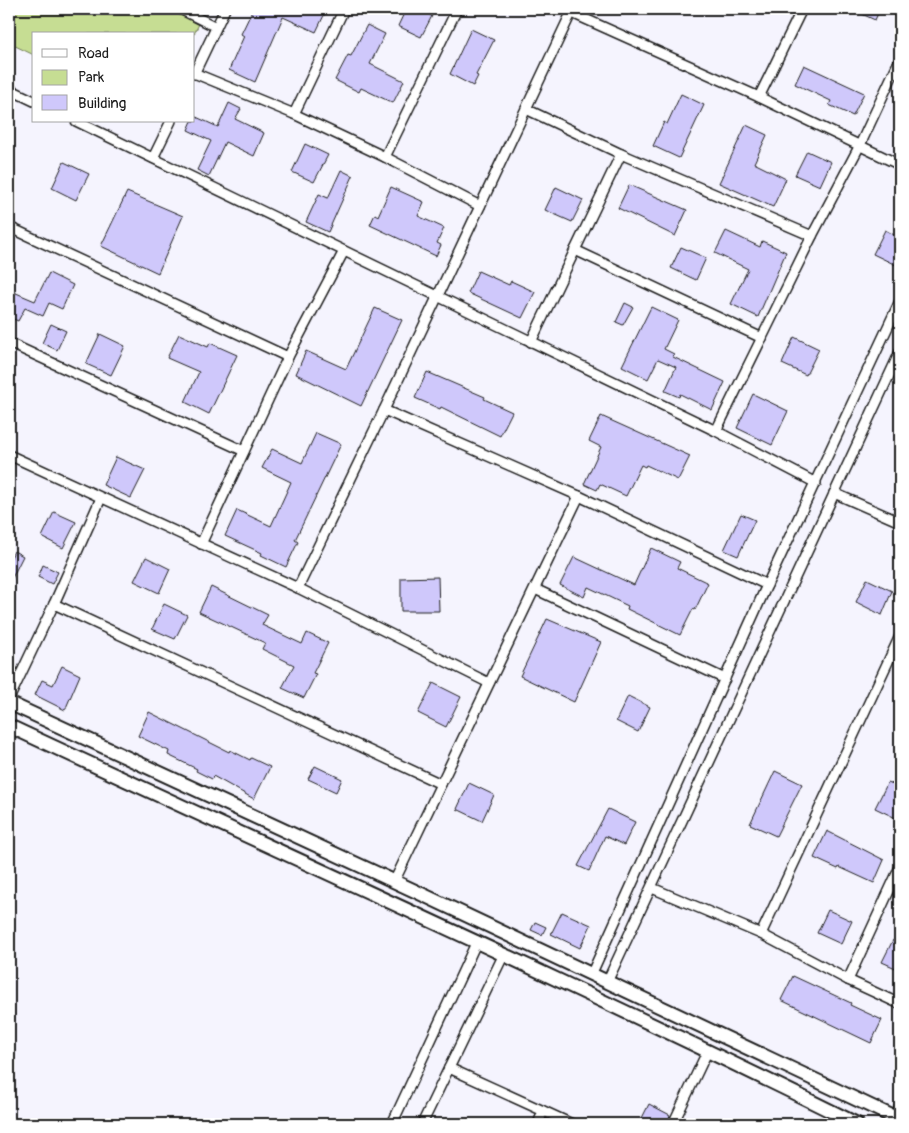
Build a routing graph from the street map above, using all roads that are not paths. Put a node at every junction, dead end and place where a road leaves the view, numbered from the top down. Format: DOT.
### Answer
graph roads {
  1 [pos="180,9"];
  2 [pos="225,9"];
  3 [pos="344,9"];
  4 [pos="457,9"];
  5 [pos="802,9"];
  6 [pos="572,11"];
  7 [pos="216,27"];
  8 [pos="900,59"];
  9 [pos="195,72"];
  10 [pos="195,74"];
  11 [pos="9,89"];
  12 [pos="759,97"];
  13 [pos="32,100"];
  14 [pos="526,109"];
  15 [pos="294,114"];
  16 [pos="78,122"];
  17 [pos="171,122"];
  18 [pos="860,145"];
  19 [pos="621,154"];
  20 [pos="385,157"];
  21 [pos="153,158"];
  22 [pos="900,164"];
  23 [pos="480,206"];
  24 [pos="9,227"];
  25 [pos="812,236"];
  26 [pos="575,250"];
  27 [pos="344,251"];
  28 [pos="437,296"];
  29 [pos="900,301"];
  30 [pos="762,338"];
  31 [pos="532,342"];
  32 [pos="9,343"];
  33 [pos="900,352"];
  34 [pos="288,357"];
  35 [pos="384,410"];
  36 [pos="716,431"];
  37 [pos="244,451"];
  38 [pos="9,456"];
  39 [pos="816,483"];
  40 [pos="834,493"];
  41 [pos="580,496"];
  42 [pos="101,498"];
  43 [pos="900,522"];
  44 [pos="201,544"];
  45 [pos="767,585"];
  46 [pos="298,588"];
  47 [pos="535,589"];
  48 [pos="54,604"];
  49 [pos="899,640"];
  50 [pos="725,679"];
  51 [pos="490,683"];
  52 [pos="9,700"];
  53 [pos="9,703"];
  54 [pos="9,726"];
  55 [pos="441,784"];
  56 [pos="900,867"];
  57 [pos="394,882"];
  58 [pos="652,888"];
  59 [pos="761,934"];
  60 [pos="477,942"];
  61 [pos="504,954"];
  62 [pos="591,975"];
  63 [pos="848,980"];
  64 [pos="607,982"];
  65 [pos="900,1004"];
  66 [pos="708,1050"];
  67 [pos="449,1068"];
  68 [pos="543,1111"];
  69 [pos="898,1115"];
  70 [pos="392,1124"];
  71 [pos="422,1124"];
  72 [pos="538,1124"];
  73 [pos="572,1124"];
  74 [pos="673,1124"];
  75 [pos="857,1124"];
  1 -- 7 [label="street"];
  2 -- 7 [label="street"];
  3 -- 15 [label="street"];
  4 -- 20 [label="street"];
  5 -- 12 [label="street"];
  6 -- 12 [label="street"];
  6 -- 14 [label="street"];
  7 -- 9 [label="street"];
  8 -- 18 [label="street"];
  10 -- 15 [label="street"];
  11 -- 13 [label="street"];
  12 -- 18 [label="street"];
  14 -- 19 [label="street"];
  14 -- 23 [label="street"];
  15 -- 20 [label="street"];
  16 -- 21 [label="street"];
  17 -- 21 [label="street"];
  18 -- 22 [label="street"];
  18 -- 25 [label="street"];
  19 -- 25 [label="street"];
  19 -- 26 [label="street"];
  20 -- 23 [label="street"];
  21 -- 27 [label="street"];
  23 -- 28 [label="street"];
  24 -- 34 [label="street"];
  25 -- 30 [label="street"];
  26 -- 30 [label="street"];
  26 -- 31 [label="street"];
  27 -- 28 [label="street"];
  27 -- 34 [label="street"];
  28 -- 31 [label="street"];
  28 -- 35 [label="street"];
  29 -- 39 [label="street"];
  30 -- 36 [label="street"];
  31 -- 36 [label="street"];
  32 -- 37 [label="street"];
  33 -- 40 [label="street"];
  34 -- 37 [label="street"];
  35 -- 41 [label="street"];
  35 -- 46 [label="street"];
  36 -- 39 [label="street"];
  37 -- 44 [label="street"];
  38 -- 42 [label="street"];
  39 -- 45 [label="street"];
  40 -- 43 [label="street"];
  40 -- 58 [label="street"];
  41 -- 45 [label="street"];
  41 -- 47 [label="street"];
  42 -- 44 [label="street"];
  42 -- 48 [label="street"];
  44 -- 46 [label="street"];
  45 -- 50 [label="street"];
  46 -- 51 [label="street"];
  47 -- 50 [label="street"];
  47 -- 51 [label="street"];
  48 -- 52 [label="street"];
  48 -- 55 [label="street"];
  49 -- 59 [label="street"];
  50 -- 62 [label="street"];
  51 -- 55 [label="street"];
  53 -- 57 [label="street"];
  54 -- 60 [label="street"];
  55 -- 57 [label="street"];
  56 -- 63 [label="street"];
  57 -- 62 [label="street"];
  58 -- 59 [label="street"];
  58 -- 64 [label="street"];
  59 -- 63 [label="street"];
  60 -- 61 [label="street"];
  60 -- 70 [label="street"];
  61 -- 66 [label="street"];
  61 -- 67 [label="street"];
  62 -- 64 [label="street"];
  63 -- 65 [label="street"];
  64 -- 69 [label="street"];
  66 -- 74 [label="street"];
  66 -- 75 [label="street"];
  67 -- 68 [label="street"];
  67 -- 71 [label="street"];
  68 -- 72 [label="street"];
  68 -- 73 [label="street"];
}
